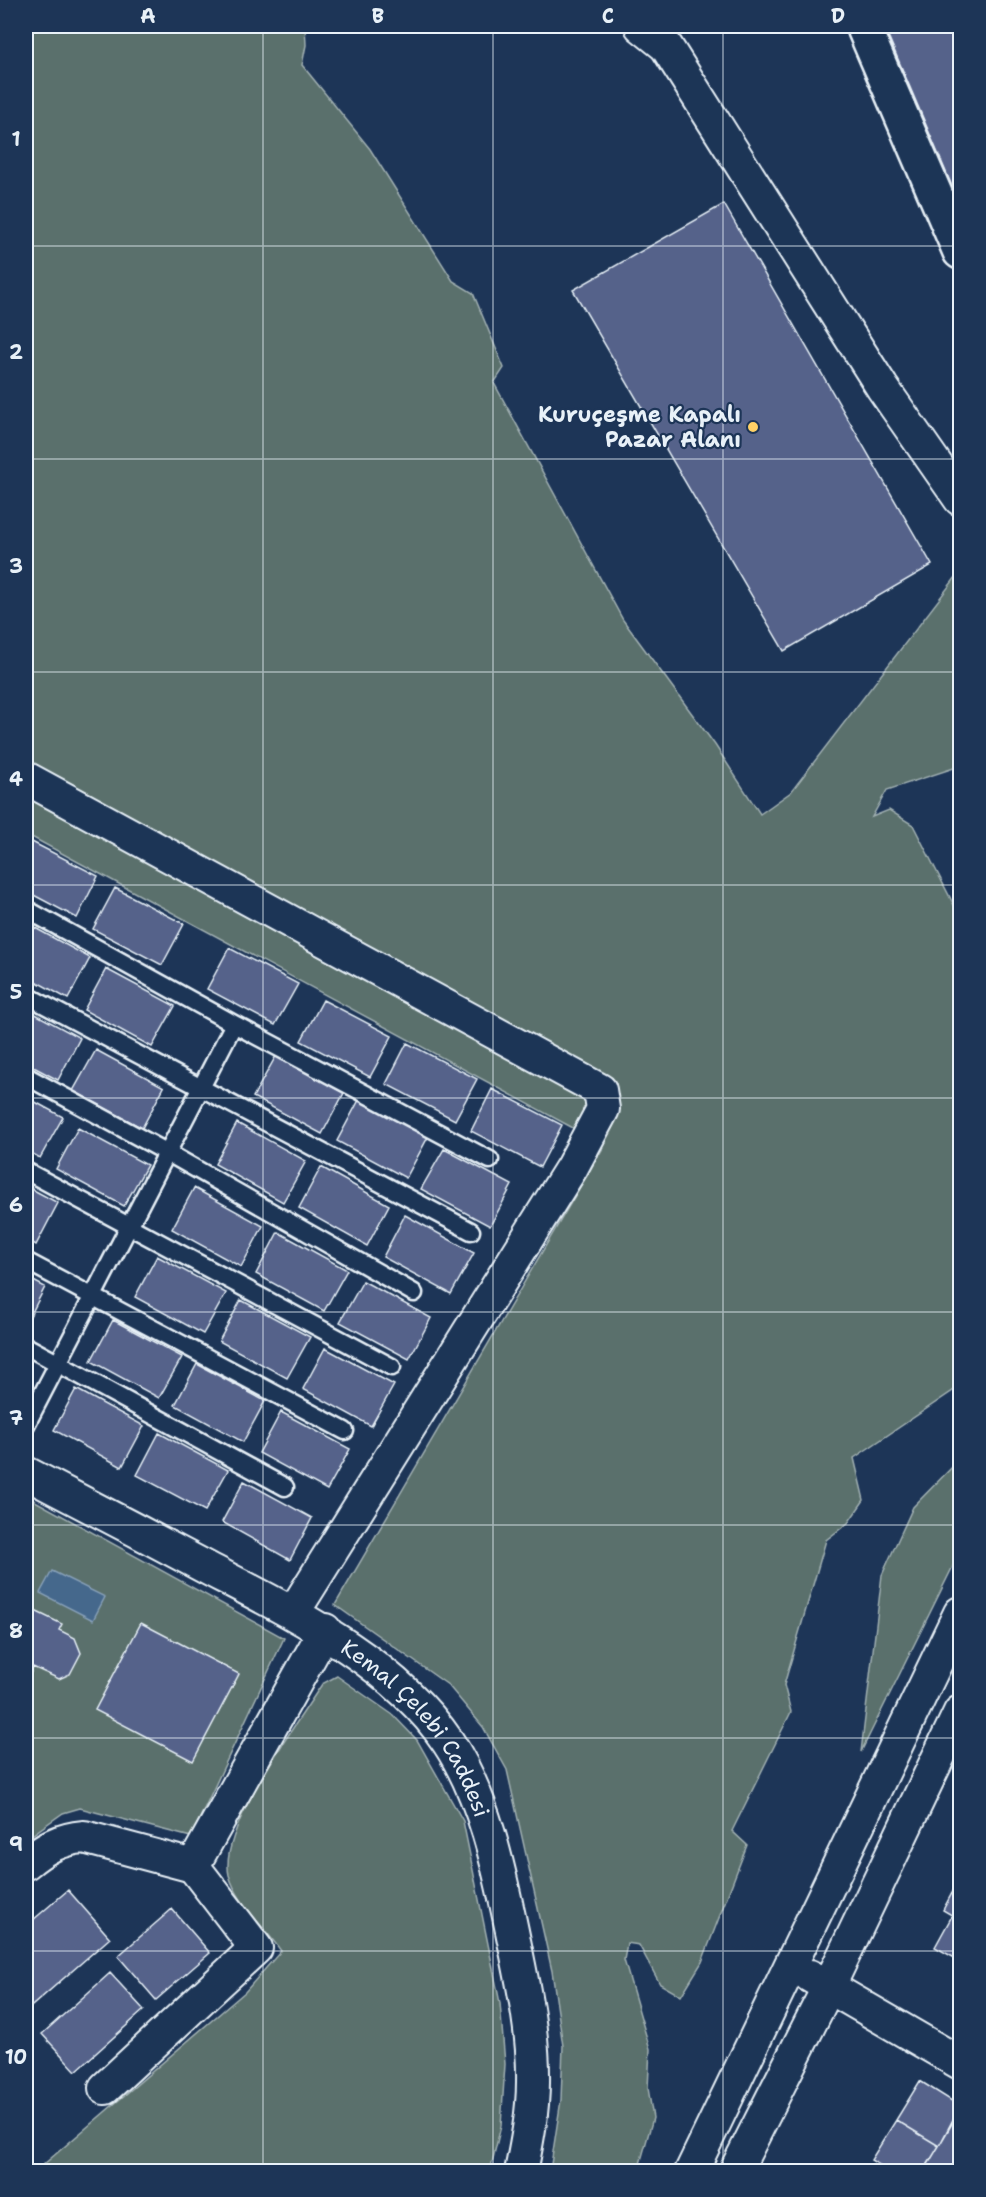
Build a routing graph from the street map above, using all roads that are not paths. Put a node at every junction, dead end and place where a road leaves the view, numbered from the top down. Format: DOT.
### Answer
graph roads {
  1 [pos="641,26"];
  2 [pos="863,26"];
  3 [pos="661,35"];
  4 [pos="960,252"];
  5 [pos="960,499"];
  6 [pos="26,778"];
  7 [pos="26,909"];
  8 [pos="26,995"];
  9 [pos="234,1024"];
  10 [pos="26,1076"];
  11 [pos="202,1088"];
  12 [pos="168,1153"];
  13 [pos="490,1160"];
  14 [pos="26,1171"];
  15 [pos="127,1227"];
  16 [pos="471,1231"];
  17 [pos="26,1261"];
  18 [pos="414,1293"];
  19 [pos="92,1296"];
  20 [pos="26,1346"];
  21 [pos="58,1362"];
  22 [pos="392,1367"];
  23 [pos="26,1425"];
  24 [pos="345,1431"];
  25 [pos="26,1473"];
  26 [pos="285,1487"];
  27 [pos="293,1613"];
  28 [pos="960,1613"];
  29 [pos="325,1630"];
  30 [pos="960,1712"];
  31 [pos="26,1863"];
  32 [pos="193,1866"];
  33 [pos="789,1966"];
  34 [pos="829,1986"];
  35 [pos="960,2062"];
  36 [pos="105,2088"];
  37 [pos="520,2172"];
  38 [pos="691,2172"];
  39 [pos="735,2172"];
  1 -- 3 [label="street"];
  2 -- 4 [label="street"];
  3 -- 5 [label="street"];
  6 -- 27 [label="street"];
  7 -- 9 [label="lane"];
  8 -- 11 [label="lane"];
  9 -- 11 [label="lane"];
  9 -- 13 [label="lane"];
  10 -- 12 [label="lane"];
  11 -- 12 [label="lane"];
  11 -- 16 [label="lane"];
  12 -- 15 [label="lane"];
  12 -- 18 [label="lane"];
  14 -- 15 [label="lane"];
  15 -- 19 [label="lane"];
  15 -- 22 [label="lane"];
  17 -- 19 [label="lane"];
  19 -- 21 [label="lane"];
  19 -- 24 [label="lane"];
  20 -- 21 [label="lane"];
  21 -- 23 [label="lane"];
  21 -- 26 [label="lane"];
  25 -- 27 [label="street, Kemal Çelebi Caddesi"];
  27 -- 29 [label="street, Kemal Çelebi Caddesi"];
  28 -- 33 [label="street"];
  29 -- 32 [label="street"];
  29 -- 37 [label="street, Kemal Çelebi Caddesi"];
  30 -- 34 [label="street"];
  31 -- 32 [label="street"];
  32 -- 36 [label="street"];
  33 -- 34 [label="street"];
  33 -- 38 [label="street"];
  34 -- 35 [label="street"];
  34 -- 39 [label="street"];
}
